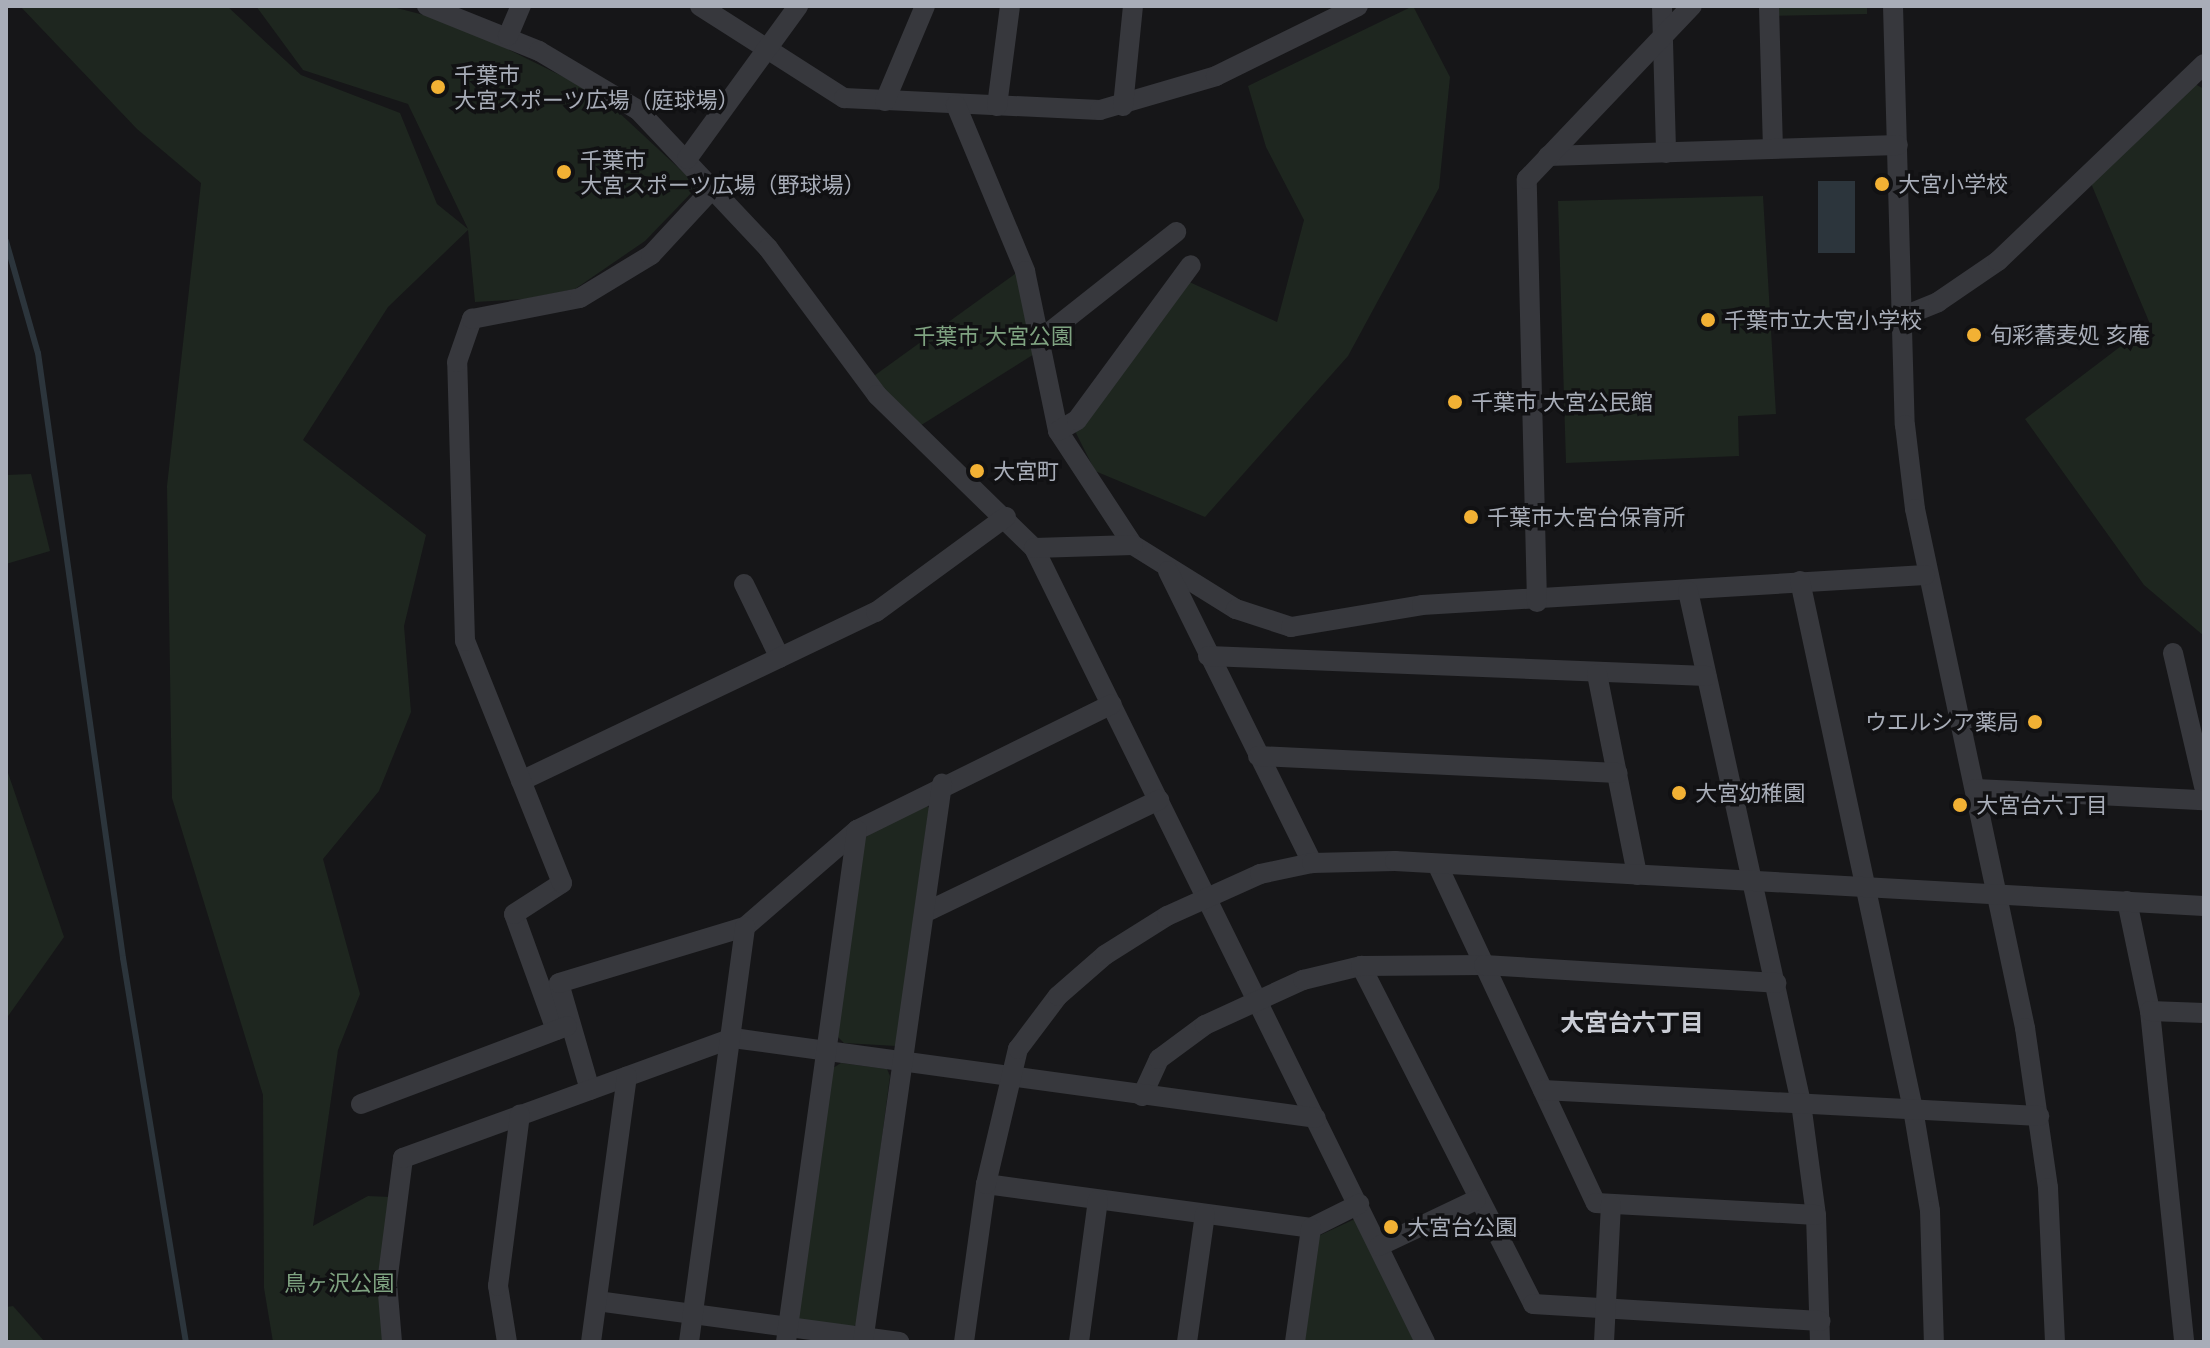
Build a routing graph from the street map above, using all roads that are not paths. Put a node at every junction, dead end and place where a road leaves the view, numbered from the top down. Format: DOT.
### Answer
graph roads {
  1 [pos="427,6"];
  2 [pos="521,6"];
  3 [pos="700,6"];
  4 [pos="798,6"];
  5 [pos="925,6"];
  6 [pos="1010,6"];
  7 [pos="1133,6"];
  8 [pos="1358,6"];
  9 [pos="1662,6"];
  10 [pos="1692,6"];
  11 [pos="1769,6"];
  12 [pos="1893,6"];
  13 [pos="508,36"];
  14 [pos="1663,36"];
  15 [pos="764,53"];
  16 [pos="2204,64"];
  17 [pos="885,101"];
  18 [pos="956,105"];
  19 [pos="997,106"];
  20 [pos="1123,106"];
  21 [pos="1898,145"];
  22 [pos="1773,148"];
  23 [pos="1666,153"];
  24 [pos="1548,156"];
  25 [pos="687,159"];
  26 [pos="715,186"];
  27 [pos="1176,232"];
  28 [pos="1191,265"];
  29 [pos="1904,316"];
  30 [pos="1042,338"];
  31 [pos="1058,431"];
  32 [pos="1006,517"];
  33 [pos="1133,545"];
  34 [pos="1034,548"];
  35 [pos="1168,571"];
  36 [pos="1925,575"];
  37 [pos="1800,581"];
  38 [pos="744,584"];
  39 [pos="1688,591"];
  40 [pos="1537,602"];
  41 [pos="2173,653"];
  42 [pos="1208,656"];
  43 [pos="780,658"];
  44 [pos="1597,674"];
  45 [pos="1707,676"];
  46 [pos="1112,704"];
  47 [pos="1258,756"];
  48 [pos="1618,773"];
  49 [pos="521,781"];
  50 [pos="942,784"];
  51 [pos="2204,786"];
  52 [pos="1975,789"];
  53 [pos="1159,800"];
  54 [pos="2204,800"];
  55 [pos="857,830"];
  56 [pos="1312,863"];
  57 [pos="1437,864"];
  58 [pos="1637,875"];
  59 [pos="1756,883"];
  60 [pos="1870,887"];
  61 [pos="1995,894"];
  62 [pos="1208,897"];
  63 [pos="2127,901"];
  64 [pos="2204,906"];
  65 [pos="924,913"];
  66 [pos="745,927"];
  67 [pos="1484,965"];
  68 [pos="1361,966"];
  69 [pos="1776,983"];
  70 [pos="1260,998"];
  71 [pos="2150,1011"];
  72 [pos="2204,1013"];
  73 [pos="563,1027"];
  74 [pos="733,1038"];
  75 [pos="826,1050"];
  76 [pos="900,1060"];
  77 [pos="627,1076"];
  78 [pos="1006,1078"];
  79 [pos="590,1090"];
  80 [pos="1543,1090"];
  81 [pos="1142,1096"];
  82 [pos="1801,1103"];
  83 [pos="361,1104"];
  84 [pos="1913,1109"];
  85 [pos="520,1114"];
  86 [pos="2039,1116"];
  87 [pos="1316,1118"];
  88 [pos="986,1184"];
  89 [pos="1098,1200"];
  90 [pos="1476,1200"];
  91 [pos="1359,1204"];
  92 [pos="1611,1204"];
  93 [pos="1205,1214"];
  94 [pos="1816,1215"];
  95 [pos="1311,1228"];
  96 [pos="1379,1246"];
  97 [pos="597,1301"];
  98 [pos="1605,1313"];
  99 [pos="693,1315"];
  100 [pos="1820,1321"];
  101 [pos="787,1334"];
  102 [pos="863,1340"];
  103 [pos="392,1342"];
  104 [pos="507,1342"];
  105 [pos="591,1342"];
  106 [pos="689,1342"];
  107 [pos="899,1342"];
  108 [pos="964,1342"];
  109 [pos="1079,1342"];
  110 [pos="1187,1342"];
  111 [pos="1295,1342"];
  112 [pos="1425,1342"];
  113 [pos="1604,1342"];
  114 [pos="1820,1342"];
  115 [pos="1934,1342"];
  116 [pos="2055,1342"];
  117 [pos="2184,1342"];
  1 -- 13 [label="street"];
  2 -- 13 [label="street"];
  3 -- 15 [label="street"];
  4 -- 15 [label="street"];
  5 -- 17 [label="street"];
  6 -- 19 [label="street"];
  7 -- 20 [label="street"];
  8 -- 20 [label="street"];
  9 -- 14 [label="street"];
  10 -- 14 [label="street"];
  11 -- 22 [label="street"];
  12 -- 21 [label="street"];
  13 -- 25 [label="street"];
  14 -- 23 [label="street"];
  14 -- 24 [label="street"];
  15 -- 17 [label="street"];
  15 -- 25 [label="street"];
  16 -- 29 [label="street"];
  17 -- 18 [label="street"];
  18 -- 19 [label="street"];
  18 -- 30 [label="street"];
  19 -- 20 [label="street"];
  21 -- 22 [label="street"];
  21 -- 29 [label="street"];
  22 -- 23 [label="street"];
  23 -- 24 [label="street"];
  24 -- 40 [label="street"];
  25 -- 26 [label="street"];
  26 -- 32 [label="street"];
  26 -- 49 [label="street"];
  27 -- 30 [label="street"];
  28 -- 31 [label="street"];
  29 -- 36 [label="street"];
  30 -- 31 [label="street"];
  31 -- 33 [label="street"];
  32 -- 34 [label="street"];
  32 -- 43 [label="street"];
  33 -- 34 [label="street"];
  33 -- 35 [label="street"];
  34 -- 46 [label="street"];
  35 -- 40 [label="street"];
  35 -- 42 [label="street"];
  36 -- 37 [label="street"];
  36 -- 52 [label="street"];
  37 -- 39 [label="street"];
  37 -- 60 [label="street"];
  38 -- 43 [label="street"];
  39 -- 40 [label="street"];
  39 -- 45 [label="street"];
  41 -- 51 [label="street"];
  42 -- 44 [label="street"];
  42 -- 47 [label="street"];
  43 -- 49 [label="street"];
  44 -- 45 [label="street"];
  44 -- 48 [label="street"];
  45 -- 59 [label="street"];
  46 -- 50 [label="street"];
  46 -- 53 [label="street"];
  47 -- 48 [label="street"];
  47 -- 56 [label="street"];
  48 -- 58 [label="street"];
  49 -- 73 [label="street"];
  50 -- 55 [label="street"];
  50 -- 65 [label="street"];
  52 -- 54 [label="street"];
  52 -- 61 [label="street"];
  53 -- 62 [label="street"];
  53 -- 65 [label="street"];
  55 -- 66 [label="street"];
  55 -- 75 [label="street"];
  56 -- 57 [label="street"];
  56 -- 62 [label="street"];
  57 -- 58 [label="street"];
  57 -- 67 [label="street"];
  58 -- 59 [label="street"];
  59 -- 60 [label="street"];
  59 -- 69 [label="street"];
  60 -- 61 [label="street"];
  60 -- 84 [label="street"];
  61 -- 63 [label="street"];
  61 -- 86 [label="street"];
  62 -- 70 [label="street"];
  62 -- 78 [label="street"];
  63 -- 64 [label="street"];
  63 -- 71 [label="street"];
  65 -- 76 [label="street"];
  66 -- 73 [label="street"];
  66 -- 74 [label="street"];
  67 -- 68 [label="street"];
  67 -- 69 [label="street"];
  67 -- 80 [label="street"];
  68 -- 70 [label="street"];
  68 -- 90 [label="street"];
  69 -- 82 [label="street"];
  70 -- 81 [label="street"];
  70 -- 87 [label="street"];
  71 -- 72 [label="street"];
  71 -- 117 [label="street"];
  73 -- 79 [label="street"];
  73 -- 83 [label="street"];
  74 -- 75 [label="street"];
  74 -- 77 [label="street"];
  74 -- 99 [label="street"];
  75 -- 76 [label="street"];
  75 -- 101 [label="street"];
  76 -- 78 [label="street"];
  76 -- 102 [label="street"];
  77 -- 79 [label="street"];
  77 -- 97 [label="street"];
  78 -- 81 [label="street"];
  78 -- 88 [label="street"];
  79 -- 85 [label="street"];
  80 -- 82 [label="street"];
  80 -- 92 [label="street"];
  81 -- 87 [label="street"];
  82 -- 84 [label="street"];
  82 -- 94 [label="street"];
  84 -- 86 [label="street"];
  84 -- 115 [label="street"];
  85 -- 103 [label="street"];
  85 -- 104 [label="street"];
  86 -- 116 [label="street"];
  87 -- 91 [label="street"];
  88 -- 89 [label="street"];
  88 -- 108 [label="street"];
  89 -- 93 [label="street"];
  89 -- 109 [label="street"];
  90 -- 96 [label="street"];
  90 -- 98 [label="street"];
  91 -- 95 [label="street"];
  91 -- 96 [label="street"];
  92 -- 94 [label="street"];
  92 -- 98 [label="street"];
  93 -- 95 [label="street"];
  93 -- 110 [label="street"];
  94 -- 100 [label="street"];
  95 -- 111 [label="street"];
  96 -- 112 [label="street"];
  97 -- 99 [label="street"];
  97 -- 105 [label="street"];
  98 -- 100 [label="street"];
  98 -- 113 [label="street"];
  99 -- 101 [label="street"];
  99 -- 106 [label="street"];
  100 -- 114 [label="street"];
  101 -- 102 [label="street"];
  102 -- 107 [label="street"];
}
